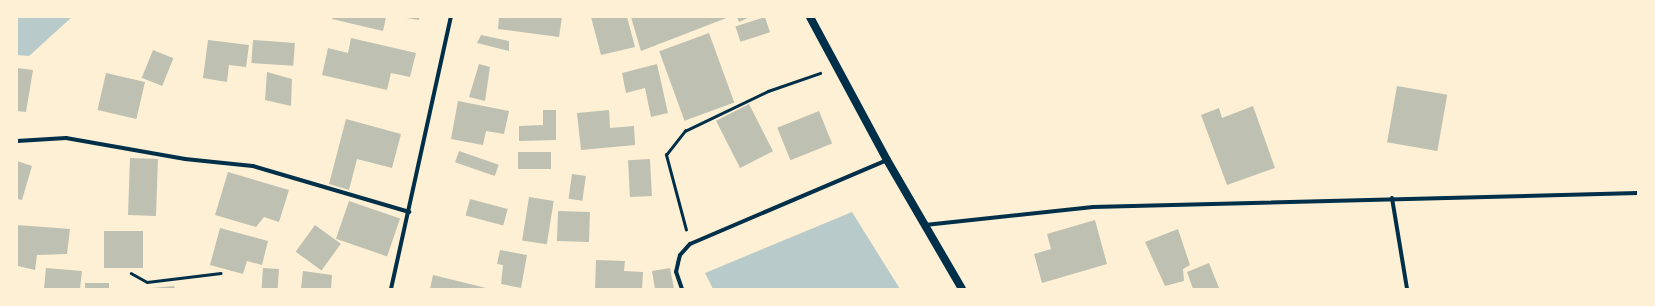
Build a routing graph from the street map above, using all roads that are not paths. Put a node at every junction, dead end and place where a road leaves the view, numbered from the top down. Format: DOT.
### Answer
graph roads {
  1 [pos="451,17"];
  2 [pos="810,17"];
  3 [pos="17,141"];
  4 [pos="887,160"];
  5 [pos="1638,194"];
  6 [pos="1392,198"];
  7 [pos="409,212"];
  8 [pos="925,225"];
  9 [pos="391,289"];
  10 [pos="682,289"];
  11 [pos="962,289"];
  12 [pos="1407,289"];
  1 -- 7 [label="street"];
  2 -- 4 [label="main road"];
  3 -- 7 [label="street"];
  4 -- 8 [label="main road"];
  4 -- 10 [label="street"];
  5 -- 6 [label="street"];
  6 -- 8 [label="street"];
  6 -- 12 [label="street"];
  7 -- 9 [label="street"];
  8 -- 11 [label="main road"];
}
